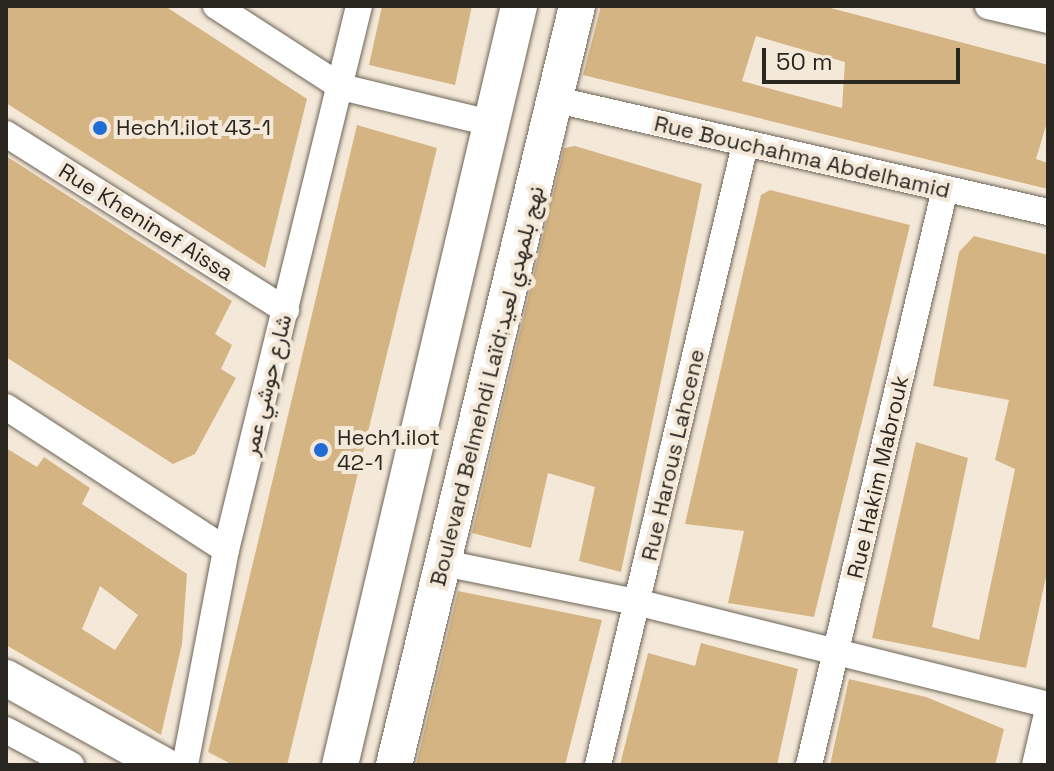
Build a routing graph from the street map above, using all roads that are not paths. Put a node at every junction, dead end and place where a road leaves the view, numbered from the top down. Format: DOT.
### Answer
graph roads {
  1 [pos="216,6"];
  2 [pos="359,6"];
  3 [pos="519,6"];
  4 [pos="577,6"];
  5 [pos="988,6"];
  6 [pos="1048,20"];
  7 [pos="341,87"];
  8 [pos="557,100"];
  9 [pos="494,124"];
  10 [pos="6,134"];
  11 [pos="745,145"];
  12 [pos="945,189"];
  13 [pos="1048,212"];
  14 [pos="286,310"];
  15 [pos="6,407"];
  16 [pos="226,550"];
  17 [pos="444,563"];
  18 [pos="640,603"];
  19 [pos="837,652"];
  20 [pos="6,678"];
  21 [pos="1048,707"];
  22 [pos="6,730"];
  23 [pos="71,765"];
  24 [pos="163,765"];
  25 [pos="185,765"];
  26 [pos="340,765"];
  27 [pos="394,765"];
  28 [pos="598,765"];
  29 [pos="809,765"];
  30 [pos="1035,765"];
  1 -- 7 [label="street"];
  2 -- 7 [label="street, شارع حوشي عمر"];
  3 -- 9 [label="main road"];
  4 -- 8 [label="main road, Boulevard Belmehdi Laïd;نهج بلمهدي لعيد"];
  5 -- 6 [label="street"];
  7 -- 9 [label="street"];
  7 -- 14 [label="street, شارع حوشي عمر"];
  8 -- 11 [label="street, Rue Bouchahma Abdelhamid"];
  8 -- 17 [label="main road, Boulevard Belmehdi Laïd;نهج بلمهدي لعيد"];
  9 -- 26 [label="main road"];
  10 -- 14 [label="street, Rue Kheninef Aissa"];
  11 -- 12 [label="street, Rue Bouchahma Abdelhamid"];
  11 -- 18 [label="street, Rue Harous Lahcene"];
  12 -- 13 [label="street, Rue Bouchahma Abdelhamid"];
  12 -- 19 [label="street, Rue Hakim Mabrouk"];
  14 -- 16 [label="street, شارع حوشي عمر"];
  15 -- 16 [label="street"];
  16 -- 25 [label="street, شارع حوشي عمر"];
  17 -- 18 [label="street"];
  17 -- 27 [label="main road, Boulevard Belmehdi Laïd;نهج بلمهدي لعيد"];
  18 -- 19 [label="street"];
  18 -- 28 [label="street, Rue Harous Lahcene"];
  19 -- 21 [label="street"];
  19 -- 29 [label="street, Rue Hakim Mabrouk"];
  20 -- 24 [label="main road"];
  21 -- 30 [label="street"];
  22 -- 23 [label="street"];
}
